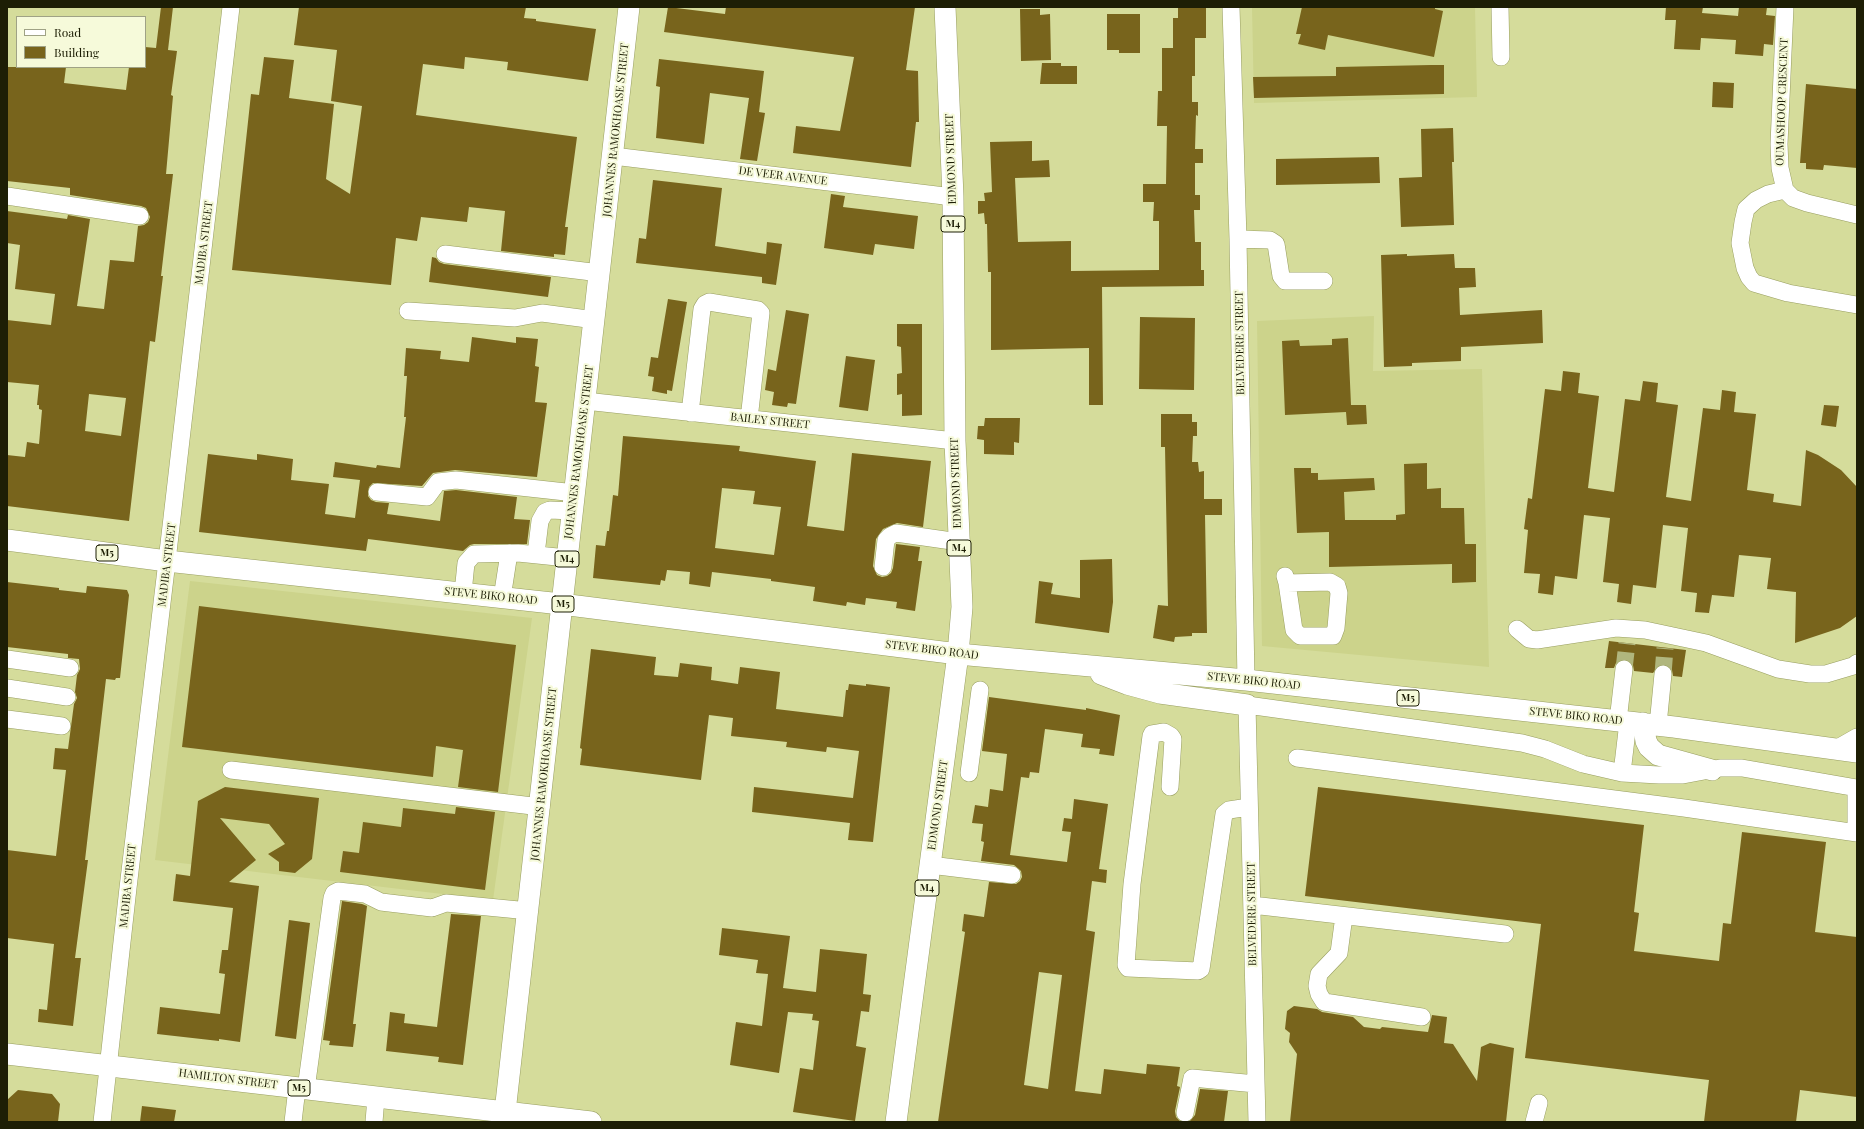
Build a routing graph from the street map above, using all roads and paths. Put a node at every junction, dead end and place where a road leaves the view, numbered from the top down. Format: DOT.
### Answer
graph roads {
  1 [pos="231,7"];
  2 [pos="629,7"];
  3 [pos="945,7"];
  4 [pos="1231,7"];
  5 [pos="1500,7"];
  6 [pos="1785,7"];
  7 [pos="1501,58"];
  8 [pos="614,156"];
  9 [pos="1785,190"];
  10 [pos="7,196"];
  11 [pos="953,197"];
  12 [pos="1857,215"];
  13 [pos="140,216"];
  14 [pos="1238,238"];
  15 [pos="445,254"];
  16 [pos="600,274"];
  17 [pos="1324,281"];
  18 [pos="1857,305"];
  19 [pos="408,311"];
  20 [pos="595,320"];
  21 [pos="585,401"];
  22 [pos="690,413"];
  23 [pos="749,419"];
  24 [pos="954,441"];
  25 [pos="377,492"];
  26 [pos="574,502"];
  27 [pos="7,540"];
  28 [pos="959,542"];
  29 [pos="509,553"];
  30 [pos="536,554"];
  31 [pos="567,558"];
  32 [pos="167,561"];
  33 [pos="883,567"];
  34 [pos="463,593"];
  35 [pos="502,598"];
  36 [pos="561,604"];
  37 [pos="1517,629"];
  38 [pos="958,654"];
  39 [pos="7,659"];
  40 [pos="1857,663"];
  41 [pos="1076,664"];
  42 [pos="70,668"];
  43 [pos="1624,669"];
  44 [pos="1663,674"];
  45 [pos="1246,680"];
  46 [pos="7,688"];
  47 [pos="980,690"];
  48 [pos="67,697"];
  49 [pos="1247,705"];
  50 [pos="7,719"];
  51 [pos="1637,723"];
  52 [pos="949,725"];
  53 [pos="62,726"];
  54 [pos="974,729"];
  55 [pos="1857,737"];
  56 [pos="1836,749"];
  57 [pos="1857,752"];
  58 [pos="1297,758"];
  59 [pos="231,770"];
  60 [pos="1712,770"];
  61 [pos="969,773"];
  62 [pos="1622,773"];
  63 [pos="1170,787"];
  64 [pos="1857,788"];
  65 [pos="540,807"];
  66 [pos="1249,807"];
  67 [pos="1856,833"];
  68 [pos="930,865"];
  69 [pos="1012,875"];
  70 [pos="1252,906"];
  71 [pos="529,911"];
  72 [pos="1344,916"];
  73 [pos="1505,934"];
  74 [pos="1422,1017"];
  75 [pos="7,1054"];
  76 [pos="109,1065"];
  77 [pos="1256,1084"];
  78 [pos="302,1088"];
  79 [pos="376,1097"];
  80 [pos="1539,1103"];
  81 [pos="505,1112"];
  82 [pos="1185,1112"];
  83 [pos="102,1122"];
  84 [pos="293,1122"];
  85 [pos="374,1122"];
  86 [pos="591,1122"];
  87 [pos="896,1122"];
  88 [pos="1257,1122"];
  89 [pos="1534,1122"];
  1 -- 32 [label="street, MADIBA STREET"];
  2 -- 8 [label="main road, JOHANNES RAMOKHOASE STREET / M4"];
  3 -- 11 [label="main road, EDMOND STREET / M4"];
  4 -- 14 [label="street, BELVEDERE STREET"];
  5 -- 7 [label="street"];
  6 -- 9 [label="street, OUMASHOOP CRESCENT"];
  8 -- 11 [label="street, DE VEER AVENUE"];
  8 -- 16 [label="main road, JOHANNES RAMOKHOASE STREET / M4"];
  9 -- 12 [label="street"];
  9 -- 18 [label="street"];
  10 -- 13 [label="street"];
  11 -- 24 [label="main road, EDMOND STREET / M4"];
  14 -- 17 [label="street"];
  14 -- 45 [label="street, BELVEDERE STREET"];
  15 -- 16 [label="street"];
  16 -- 20 [label="main road, JOHANNES RAMOKHOASE STREET / M4"];
  19 -- 20 [label="street"];
  20 -- 21 [label="main road, JOHANNES RAMOKHOASE STREET / M4"];
  21 -- 22 [label="street, BAILEY STREET"];
  21 -- 26 [label="main road, JOHANNES RAMOKHOASE STREET / M4"];
  22 -- 23 [label="street, BAILEY STREET"];
  22 -- 23 [label="street"];
  23 -- 24 [label="street, BAILEY STREET"];
  24 -- 28 [label="main road, EDMOND STREET / M4"];
  25 -- 26 [label="street"];
  26 -- 30 [label="street"];
  26 -- 31 [label="main road, JOHANNES RAMOKHOASE STREET / M4"];
  27 -- 32 [label="main road, STEVE BIKO ROAD / M5"];
  28 -- 33 [label="street"];
  28 -- 38 [label="main road, EDMOND STREET / M4"];
  29 -- 30 [label="street"];
  29 -- 34 [label="street"];
  29 -- 35 [label="street"];
  30 -- 31 [label="street"];
  31 -- 36 [label="main road, JOHANNES RAMOKHOASE STREET / M4"];
  32 -- 34 [label="main road, STEVE BIKO ROAD / M5"];
  32 -- 76 [label="street, MADIBA STREET"];
  34 -- 35 [label="main road, STEVE BIKO ROAD / M5"];
  35 -- 36 [label="main road, STEVE BIKO ROAD / M5"];
  36 -- 38 [label="main road, STEVE BIKO ROAD / M5"];
  36 -- 65 [label="main road, JOHANNES RAMOKHOASE STREET / M4"];
  37 -- 40 [label="street"];
  38 -- 41 [label="main road, STEVE BIKO ROAD / M5"];
  38 -- 52 [label="main road, EDMOND STREET / M4"];
  39 -- 42 [label="street"];
  41 -- 45 [label="main road, STEVE BIKO ROAD / M5"];
  41 -- 49 [label="main road"];
  43 -- 51 [label="street"];
  44 -- 51 [label="street"];
  45 -- 51 [label="main road, STEVE BIKO ROAD / M5"];
  46 -- 48 [label="street"];
  47 -- 54 [label="street"];
  49 -- 62 [label="street"];
  49 -- 66 [label="street, BELVEDERE STREET"];
  50 -- 53 [label="street"];
  51 -- 56 [label="main road, STEVE BIKO ROAD / M5"];
  51 -- 60 [label="main road"];
  51 -- 62 [label="street"];
  52 -- 54 [label="street"];
  52 -- 68 [label="main road, EDMOND STREET / M4"];
  54 -- 61 [label="street"];
  55 -- 56 [label="street"];
  56 -- 57 [label="main road, STEVE BIKO ROAD / M5"];
  58 -- 67 [label="street"];
  59 -- 65 [label="street"];
  60 -- 62 [label="street"];
  60 -- 64 [label="street"];
  63 -- 66 [label="street"];
  64 -- 67 [label="street"];
  65 -- 71 [label="main road, JOHANNES RAMOKHOASE STREET / M4"];
  66 -- 70 [label="street, BELVEDERE STREET"];
  68 -- 69 [label="street"];
  68 -- 87 [label="main road, EDMOND STREET / M4"];
  70 -- 72 [label="street"];
  70 -- 77 [label="street, BELVEDERE STREET"];
  71 -- 78 [label="street"];
  71 -- 81 [label="main road, JOHANNES RAMOKHOASE STREET / M4"];
  72 -- 73 [label="street"];
  72 -- 74 [label="street"];
  75 -- 76 [label="main road, HAMILTON STREET / M5"];
  76 -- 78 [label="main road, HAMILTON STREET / M5"];
  76 -- 83 [label="street, MADIBA STREET"];
  77 -- 82 [label="street"];
  77 -- 88 [label="street, BELVEDERE STREET"];
  78 -- 79 [label="main road, HAMILTON STREET / M5"];
  78 -- 84 [label="street"];
  79 -- 81 [label="main road, HAMILTON STREET / M5"];
  79 -- 85 [label="street"];
  80 -- 89 [label="street"];
  81 -- 86 [label="main road, HAMILTON STREET / M5"];
}
